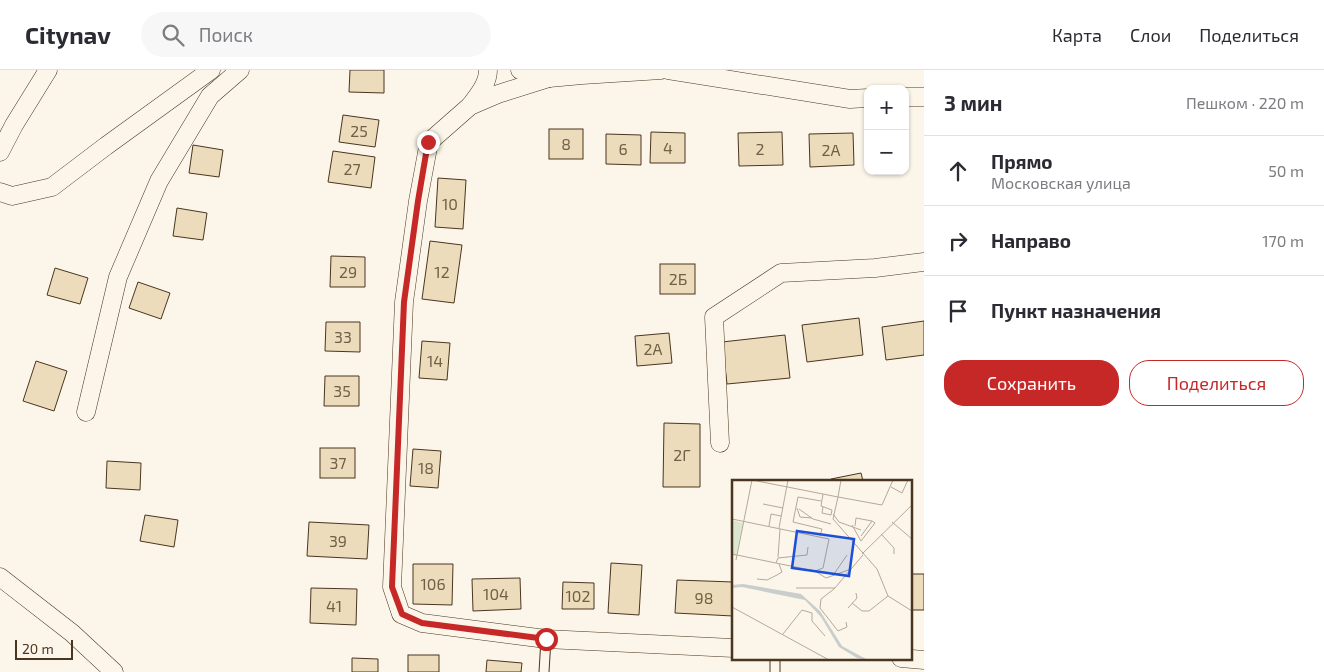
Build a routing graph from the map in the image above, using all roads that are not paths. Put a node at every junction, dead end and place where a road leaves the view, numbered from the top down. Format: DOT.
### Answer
graph roads {
  1 [pos="48,70"];
  2 [pos="212,70"];
  3 [pos="240,70"];
  4 [pos="488,70"];
  5 [pos="520,70"];
  6 [pos="661,70"];
  7 [pos="668,70"];
  8 [pos="550,78"];
  9 [pos="909,97"];
  10 [pos="924,97"];
  11 [pos="864,98"];
  12 [pos="470,106"];
  13 [pos="0,152"];
  14 [pos="0,192"];
  15 [pos="924,262"];
  16 [pos="86,412"];
  17 [pos="720,443"];
  18 [pos="0,577"];
  19 [pos="546,639"];
  20 [pos="732,648"];
  21 [pos="114,672"];
  22 [pos="544,672"];
  1 -- 13 [label="street"];
  2 -- 14 [label="street"];
  3 -- 16 [label="street"];
  4 -- 12 [label="street"];
  5 -- 8 [label="street"];
  6 -- 8 [label="street"];
  7 -- 11 [label="street"];
  8 -- 12 [label="street"];
  9 -- 10 [label="street"];
  12 -- 19 [label="street"];
  15 -- 17 [label="street"];
  18 -- 21 [label="street"];
  19 -- 20 [label="street"];
  19 -- 22 [label="lane"];
}
